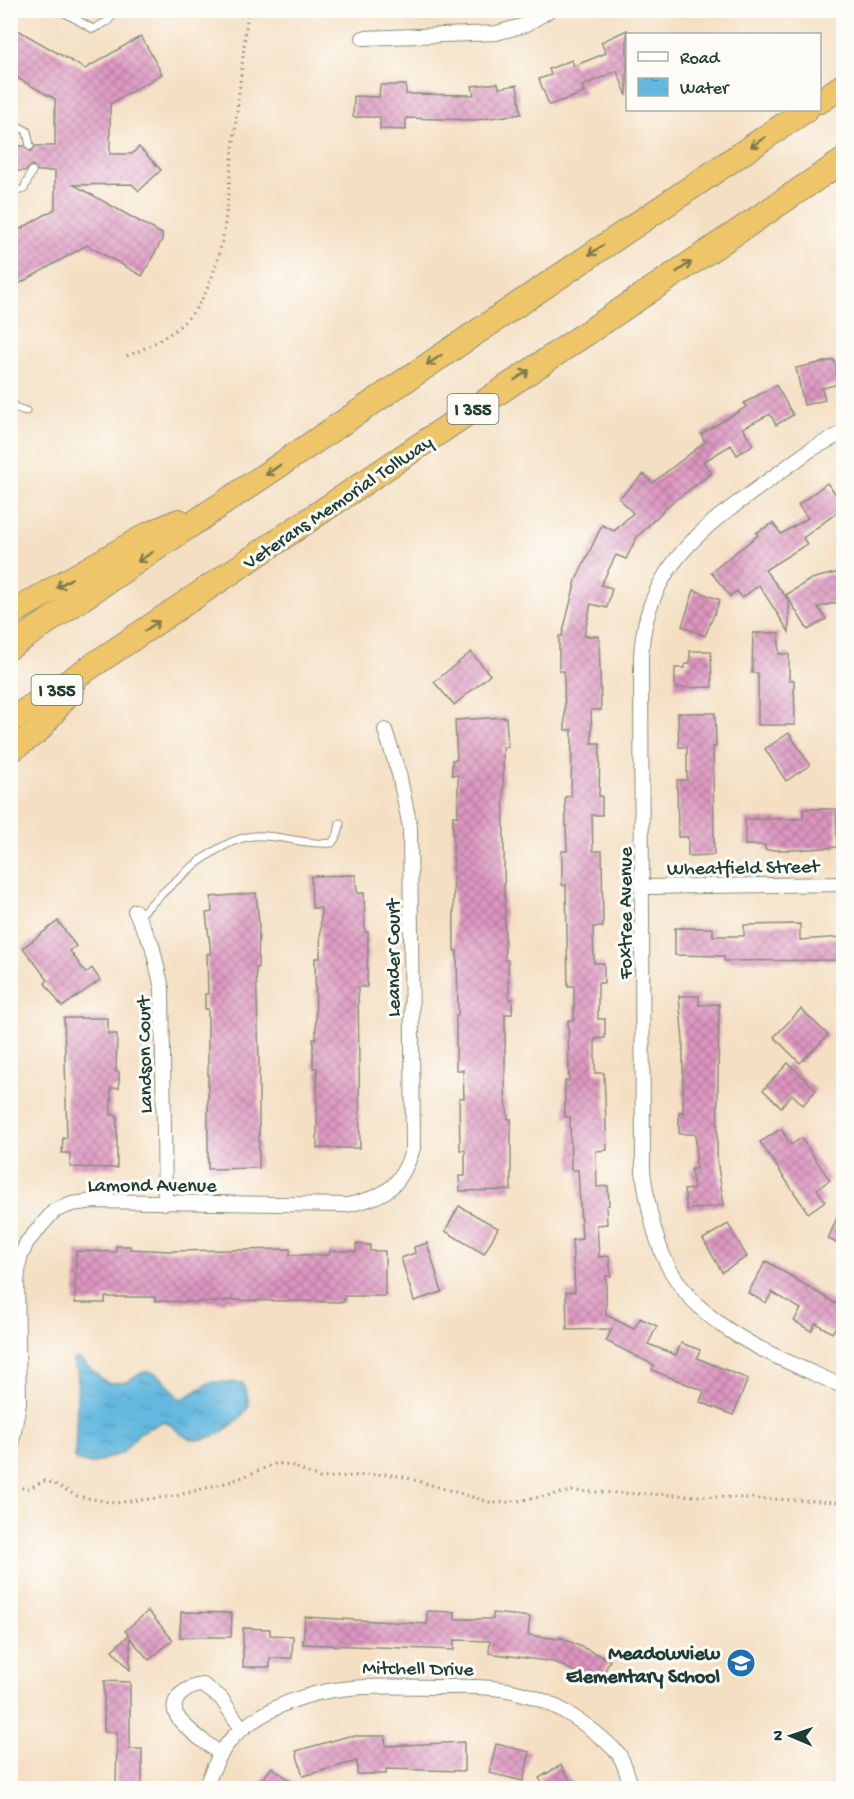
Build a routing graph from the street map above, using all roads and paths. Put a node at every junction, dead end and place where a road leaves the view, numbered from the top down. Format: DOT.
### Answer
graph roads {
  1 [pos="60,10"];
  2 [pos="117,10"];
  3 [pos="248,10"];
  4 [pos="550,10"];
  5 [pos="363,38"];
  6 [pos="843,85"];
  7 [pos="821,100"];
  8 [pos="804,111"];
  9 [pos="10,122"];
  10 [pos="30,146"];
  11 [pos="843,160"];
  12 [pos="32,171"];
  13 [pos="10,193"];
  14 [pos="127,356"];
  15 [pos="10,401"];
  16 [pos="26,411"];
  17 [pos="843,432"];
  18 [pos="229,501"];
  19 [pos="10,614"];
  20 [pos="10,647"];
  21 [pos="86,671"];
  22 [pos="10,721"];
  23 [pos="385,730"];
  24 [pos="10,751"];
  25 [pos="340,823"];
  26 [pos="843,884"];
  27 [pos="644,887"];
  28 [pos="137,914"];
  29 [pos="396,1185"];
  30 [pos="165,1203"];
  31 [pos="843,1387"];
  32 [pos="10,1455"];
  33 [pos="10,1485"];
  34 [pos="843,1502"];
  35 [pos="242,1729"];
  36 [pos="220,1754"];
  37 [pos="205,1788"];
  38 [pos="632,1788"];
  1 -- 2 [label="lane"];
  3 -- 14 [label="path"];
  4 -- 5 [label="street"];
  6 -- 7 [label="highway"];
  8 -- 18 [label="highway, one-way"];
  9 -- 10 [label="lane"];
  21 -- 11 [label="highway, Veterans Memorial Tollway / I 355, one-way"];
  12 -- 13 [label="lane"];
  15 -- 16 [label="lane"];
  17 -- 27 [label="street, Foxtree Avenue"];
  18 -- 19 [label="highway, one-way"];
  18 -- 20 [label="highway, one-way"];
  21 -- 22 [label="highway, Veterans Memorial Tollway / I 355"];
  21 -- 24 [label="highway"];
  23 -- 29 [label="street, Leander Court"];
  25 -- 28 [label="lane"];
  26 -- 27 [label="street, Wheatfield Street"];
  27 -- 31 [label="street, Foxtree Avenue"];
  28 -- 30 [label="street, Landson Court"];
  29 -- 30 [label="street, Lamond Avenue"];
  30 -- 32 [label="street, Lamond Avenue"];
  33 -- 34 [label="path"];
  35 -- 36 [label="street, Mitchell Drive"];
  35 -- 36 [label="street"];
  35 -- 38 [label="street, Mitchell Drive"];
  36 -- 37 [label="street, Mitchell Drive"];
}
